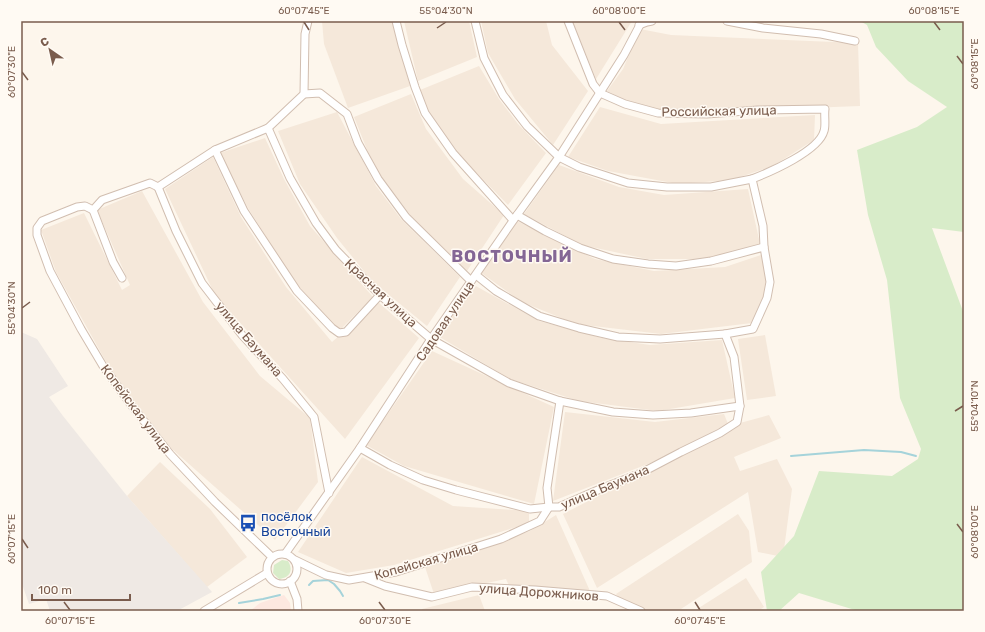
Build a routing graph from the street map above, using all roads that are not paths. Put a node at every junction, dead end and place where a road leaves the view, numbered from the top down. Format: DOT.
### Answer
graph roads {
  1 [pos="308,21"];
  2 [pos="396,21"];
  3 [pos="475,21"];
  4 [pos="568,21"];
  5 [pos="652,21"];
  6 [pos="727,21"];
  7 [pos="640,23"];
  8 [pos="855,41"];
  9 [pos="600,92"];
  10 [pos="304,94"];
  11 [pos="268,128"];
  12 [pos="214,150"];
  13 [pos="559,157"];
  14 [pos="752,179"];
  15 [pos="158,187"];
  16 [pos="93,210"];
  17 [pos="515,217"];
  18 [pos="764,247"];
  19 [pos="122,278"];
  20 [pos="474,278"];
  21 [pos="380,295"];
  22 [pos="725,334"];
  23 [pos="431,339"];
  24 [pos="560,401"];
  25 [pos="740,406"];
  26 [pos="360,448"];
  27 [pos="329,493"];
  28 [pos="549,507"];
  29 [pos="285,554"];
  30 [pos="272,557"];
  31 [pos="294,560"];
  32 [pos="267,574"];
  33 [pos="365,578"];
  34 [pos="290,582"];
  35 [pos="204,611"];
  36 [pos="298,611"];
  37 [pos="641,611"];
  1 -- 10 [label="street"];
  2 -- 17 [label="street"];
  3 -- 13 [label="street"];
  4 -- 9 [label="street"];
  5 -- 7 [label="street"];
  6 -- 8 [label="street"];
  7 -- 9 [label="street, Садовая улица"];
  9 -- 13 [label="street, Садовая улица"];
  9 -- 14 [label="street, Российская улица"];
  10 -- 11 [label="street"];
  10 -- 20 [label="street"];
  11 -- 12 [label="street"];
  11 -- 21 [label="street, Красная улица"];
  12 -- 15 [label="street"];
  12 -- 21 [label="street"];
  13 -- 14 [label="street"];
  13 -- 17 [label="street, Садовая улица"];
  14 -- 18 [label="street"];
  15 -- 16 [label="street"];
  15 -- 27 [label="street, улица Баумана"];
  16 -- 19 [label="street"];
  16 -- 30 [label="street, Копейская улица"];
  17 -- 18 [label="street"];
  17 -- 20 [label="street, Садовая улица"];
  18 -- 22 [label="street"];
  20 -- 22 [label="street"];
  20 -- 23 [label="street, Садовая улица"];
  21 -- 23 [label="street, Красная улица"];
  22 -- 25 [label="street"];
  23 -- 24 [label="street, Красная улица"];
  23 -- 26 [label="street, Садовая улица"];
  24 -- 25 [label="street, Красная улица"];
  24 -- 28 [label="street"];
  25 -- 28 [label="street, улица Баумана"];
  26 -- 27 [label="street, Садовая улица"];
  26 -- 28 [label="street, улица Баумана"];
  27 -- 29 [label="street, Садовая улица"];
  28 -- 33 [label="street, Копейская улица"];
  29 -- 30 [label="street"];
  29 -- 31 [label="street"];
  30 -- 32 [label="street"];
  31 -- 33 [label="street, Копейская улица"];
  31 -- 34 [label="street"];
  32 -- 34 [label="street"];
  32 -- 35 [label="street"];
  33 -- 37 [label="street, улица Дорожников"];
  34 -- 36 [label="street"];
}
